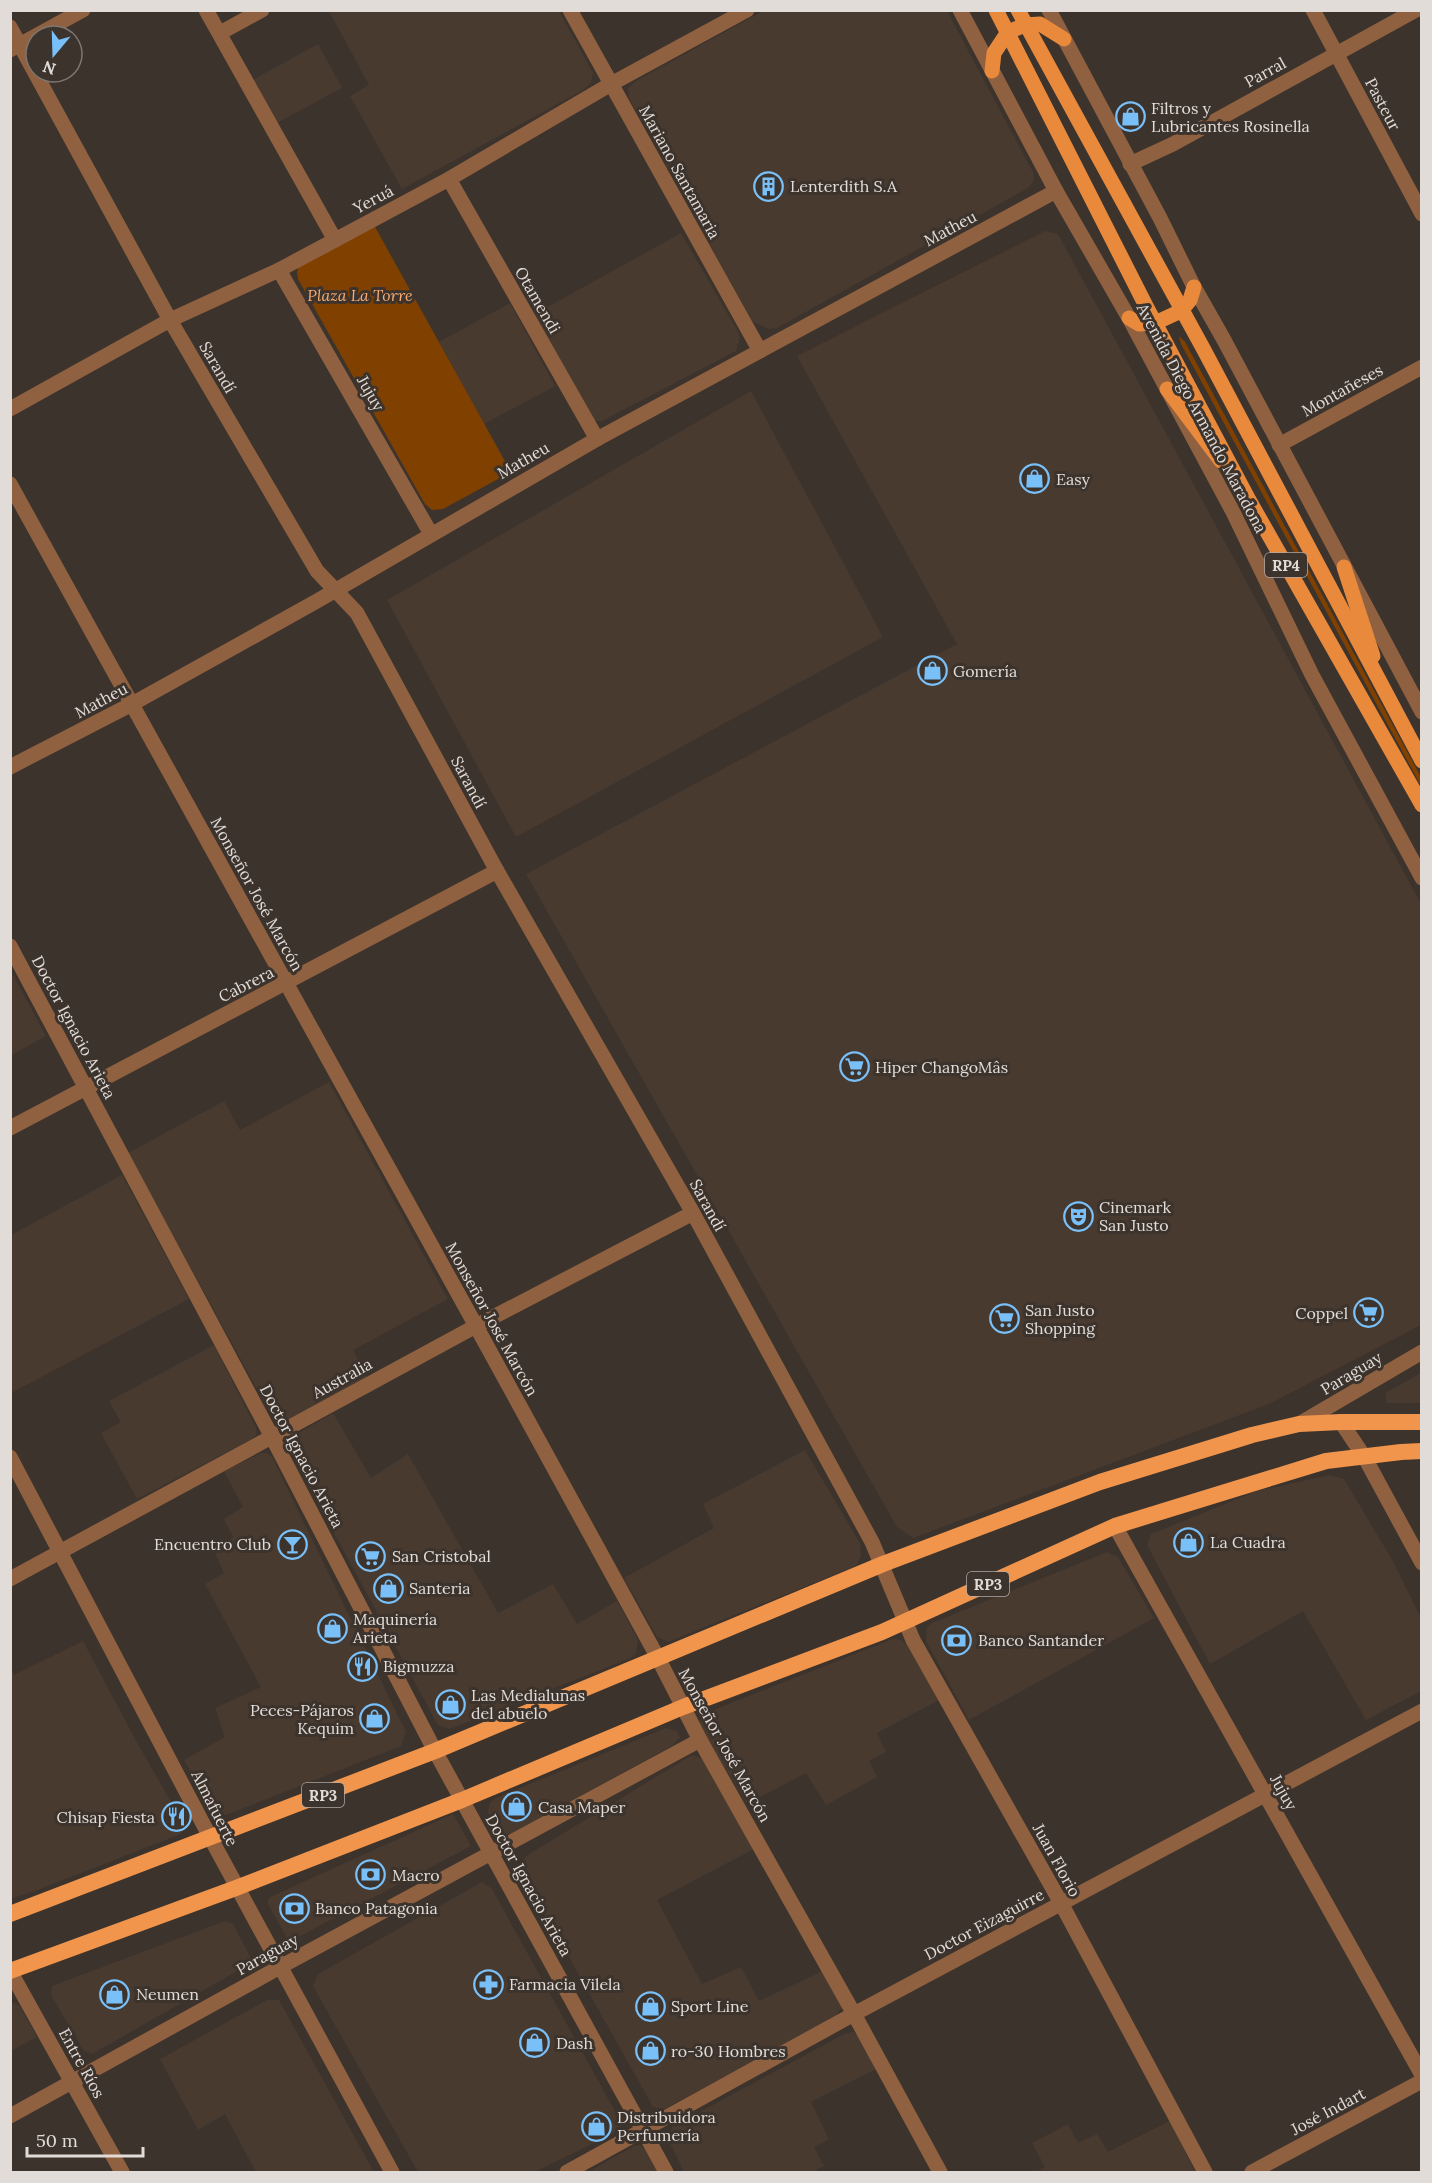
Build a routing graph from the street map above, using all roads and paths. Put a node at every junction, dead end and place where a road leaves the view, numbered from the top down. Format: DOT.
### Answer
graph roads {
  1 [pos="83,10"];
  2 [pos="206,10"];
  3 [pos="262,10"];
  4 [pos="570,10"];
  5 [pos="747,10"];
  6 [pos="960,10"];
  7 [pos="996,10"];
  8 [pos="1018,10"];
  9 [pos="1049,10"];
  10 [pos="1312,10"];
  11 [pos="1416,10"];
  12 [pos="1025,25"];
  13 [pos="10,27"];
  14 [pos="1008,32"];
  15 [pos="220,33"];
  16 [pos="1064,39"];
  17 [pos="15,47"];
  18 [pos="1335,54"];
  19 [pos="992,71"];
  20 [pos="611,84"];
  21 [pos="1130,164"];
  22 [pos="448,179"];
  23 [pos="1056,191"];
  24 [pos="1422,214"];
  25 [pos="334,240"];
  26 [pos="279,270"];
  27 [pos="1194,287"];
  28 [pos="1181,311"];
  29 [pos="1129,318"];
  30 [pos="170,320"];
  31 [pos="1155,323"];
  32 [pos="760,351"];
  33 [pos="1422,367"];
  34 [pos="1167,389"];
  35 [pos="10,410"];
  36 [pos="597,439"];
  37 [pos="1279,444"];
  38 [pos="10,484"];
  39 [pos="1250,500"];
  40 [pos="431,534"];
  41 [pos="1344,567"];
  42 [pos="335,590"];
  43 [pos="1386,696"];
  44 [pos="132,704"];
  45 [pos="1422,712"];
  46 [pos="1422,761"];
  47 [pos="10,768"];
  48 [pos="1422,805"];
  49 [pos="497,871"];
  50 [pos="1422,878"];
  51 [pos="10,945"];
  52 [pos="286,984"];
  53 [pos="85,1088"];
  54 [pos="10,1128"];
  55 [pos="693,1213"];
  56 [pos="476,1326"];
  57 [pos="1422,1352"];
  58 [pos="1341,1422"];
  59 [pos="1422,1422"];
  60 [pos="1299,1424"];
  61 [pos="272,1437"];
  62 [pos="1422,1451"];
  63 [pos="10,1457"];
  64 [pos="1365,1458"];
  65 [pos="1115,1526"];
  66 [pos="62,1552"];
  67 [pos="1422,1563"];
  68 [pos="883,1564"];
  69 [pos="10,1580"];
  70 [pos="905,1622"];
  71 [pos="658,1658"];
  72 [pos="682,1707"];
  73 [pos="1422,1711"];
  74 [pos="700,1740"];
  75 [pos="435,1751"];
  76 [pos="1265,1796"];
  77 [pos="462,1800"];
  78 [pos="210,1838"];
  79 [pos="490,1853"];
  80 [pos="236,1888"];
  81 [pos="1061,1903"];
  82 [pos="10,1914"];
  83 [pos="280,1967"];
  84 [pos="11,1971"];
  85 [pos="854,2014"];
  86 [pos="1422,2075"];
  87 [pos="1422,2081"];
  88 [pos="73,2083"];
  89 [pos="10,2116"];
  90 [pos="643,2132"];
  91 [pos="122,2172"];
  92 [pos="392,2172"];
  93 [pos="567,2172"];
  94 [pos="666,2172"];
  95 [pos="940,2172"];
  96 [pos="1205,2172"];
  97 [pos="1252,2172"];
  1 -- 17 [label="street"];
  2 -- 15 [label="street"];
  3 -- 15 [label="street"];
  4 -- 20 [label="street, Mariano Santamaria"];
  5 -- 20 [label="street, Yeruá"];
  6 -- 19 [label="street, Avenida Diego Armando Maradona"];
  7 -- 14 [label="main road, Avenida Diego Armando Maradona / RP4"];
  8 -- 12 [label="main road, Avenida Diego Armando Maradona / RP4"];
  9 -- 16 [label="street"];
  10 -- 18 [label="street, Pasteur"];
  11 -- 18 [label="street, Parral"];
  12 -- 14 [label="main road"];
  12 -- 16 [label="main road"];
  12 -- 28 [label="main road, Avenida Diego Armando Maradona / RP4"];
  13 -- 17 [label="street, Sarandí"];
  14 -- 19 [label="main road"];
  14 -- 31 [label="main road, Avenida Diego Armando Maradona / RP4"];
  15 -- 25 [label="street"];
  16 -- 21 [label="street"];
  17 -- 30 [label="street, Sarandí"];
  18 -- 21 [label="street, Parral"];
  18 -- 24 [label="street, Pasteur"];
  19 -- 23 [label="street, Avenida Diego Armando Maradona"];
  20 -- 22 [label="street, Yeruá"];
  20 -- 32 [label="street, Mariano Santamaria"];
  21 -- 27 [label="street"];
  22 -- 25 [label="street, Yeruá"];
  22 -- 36 [label="street, Otamendi"];
  23 -- 29 [label="street, Avenida Diego Armando Maradona"];
  23 -- 32 [label="street, Matheu"];
  25 -- 26 [label="street, Yeruá"];
  26 -- 30 [label="street, Yeruá"];
  26 -- 40 [label="street, Jujuy"];
  27 -- 28 [label="main road"];
  27 -- 37 [label="street"];
  28 -- 31 [label="main road"];
  28 -- 43 [label="main road, Avenida Diego Armando Maradona / RP4"];
  29 -- 31 [label="main road"];
  29 -- 34 [label="street, Avenida Diego Armando Maradona"];
  30 -- 35 [label="street, Yeruá"];
  30 -- 42 [label="street, Sarandí"];
  31 -- 39 [label="main road, Avenida Diego Armando Maradona / RP4"];
  32 -- 36 [label="street, Matheu"];
  33 -- 37 [label="street, Montañeses"];
  34 -- 39 [label="main road"];
  34 -- 50 [label="street, Avenida Diego Armando Maradona"];
  36 -- 40 [label="street, Matheu"];
  37 -- 41 [label="street"];
  38 -- 44 [label="street, Monseñor José Marcón"];
  39 -- 48 [label="main road, Avenida Diego Armando Maradona / RP4"];
  40 -- 42 [label="street, Matheu"];
  41 -- 43 [label="main road"];
  41 -- 45 [label="street"];
  42 -- 44 [label="street, Matheu"];
  42 -- 49 [label="street, Sarandí"];
  43 -- 46 [label="main road, Avenida Diego Armando Maradona / RP4"];
  44 -- 47 [label="street, Matheu"];
  44 -- 52 [label="street, Monseñor José Marcón"];
  49 -- 52 [label="street, Cabrera"];
  49 -- 55 [label="street, Sarandí"];
  51 -- 53 [label="street, Doctor Ignacio Arieta"];
  52 -- 53 [label="street, Cabrera"];
  52 -- 56 [label="street, Monseñor José Marcón"];
  53 -- 54 [label="street, Cabrera"];
  53 -- 61 [label="street, Doctor Ignacio Arieta"];
  55 -- 56 [label="street, Australia"];
  55 -- 68 [label="street, Sarandí"];
  56 -- 61 [label="street, Australia"];
  56 -- 71 [label="street, Monseñor José Marcón"];
  57 -- 60 [label="street, Paraguay"];
  58 -- 59 [label="highway, RP3"];
  58 -- 60 [label="highway, RP3"];
  58 -- 64 [label="street"];
  60 -- 68 [label="highway, RP3"];
  61 -- 66 [label="street, Australia"];
  61 -- 75 [label="street, Doctor Ignacio Arieta"];
  62 -- 64 [label="highway, RP3"];
  63 -- 66 [label="street, Almafuerte"];
  64 -- 65 [label="highway, RP3"];
  64 -- 67 [label="street"];
  65 -- 70 [label="highway, RP3"];
  65 -- 76 [label="street, Jujuy"];
  66 -- 69 [label="street, Australia"];
  66 -- 78 [label="street, Almafuerte"];
  68 -- 70 [label="street, Juan Florio"];
  68 -- 71 [label="highway, RP3"];
  70 -- 72 [label="highway, RP3"];
  70 -- 81 [label="street, Juan Florio"];
  71 -- 72 [label="street, Monseñor José Marcón"];
  71 -- 75 [label="highway, RP3"];
  72 -- 74 [label="street, Monseñor José Marcón"];
  72 -- 77 [label="highway, RP3"];
  73 -- 76 [label="street, Doctor Eizaguirre"];
  74 -- 79 [label="street, Paraguay"];
  74 -- 85 [label="street, Monseñor José Marcón"];
  75 -- 77 [label="street, Doctor Ignacio Arieta"];
  75 -- 78 [label="highway, RP3"];
  76 -- 81 [label="street, Doctor Eizaguirre"];
  76 -- 86 [label="street, Jujuy"];
  77 -- 79 [label="street, Doctor Ignacio Arieta"];
  77 -- 80 [label="highway, RP3"];
  78 -- 80 [label="street, Almafuerte"];
  78 -- 82 [label="highway, RP3"];
  79 -- 83 [label="street, Paraguay"];
  79 -- 90 [label="street, Doctor Ignacio Arieta"];
  80 -- 83 [label="street, Almafuerte"];
  80 -- 84 [label="highway, RP3"];
  81 -- 85 [label="street, Doctor Eizaguirre"];
  81 -- 96 [label="street, Juan Florio"];
  83 -- 88 [label="street, Paraguay"];
  83 -- 92 [label="street, Almafuerte"];
  84 -- 88 [label="street, Entre Ríos"];
  85 -- 90 [label="street, Doctor Eizaguirre"];
  85 -- 95 [label="street, Monseñor José Marcón"];
  87 -- 97 [label="street, José Indart"];
  88 -- 89 [label="street, Paraguay"];
  88 -- 91 [label="street, Entre Ríos"];
  90 -- 93 [label="street, Doctor Eizaguirre"];
  90 -- 94 [label="street, Doctor Ignacio Arieta"];
}
